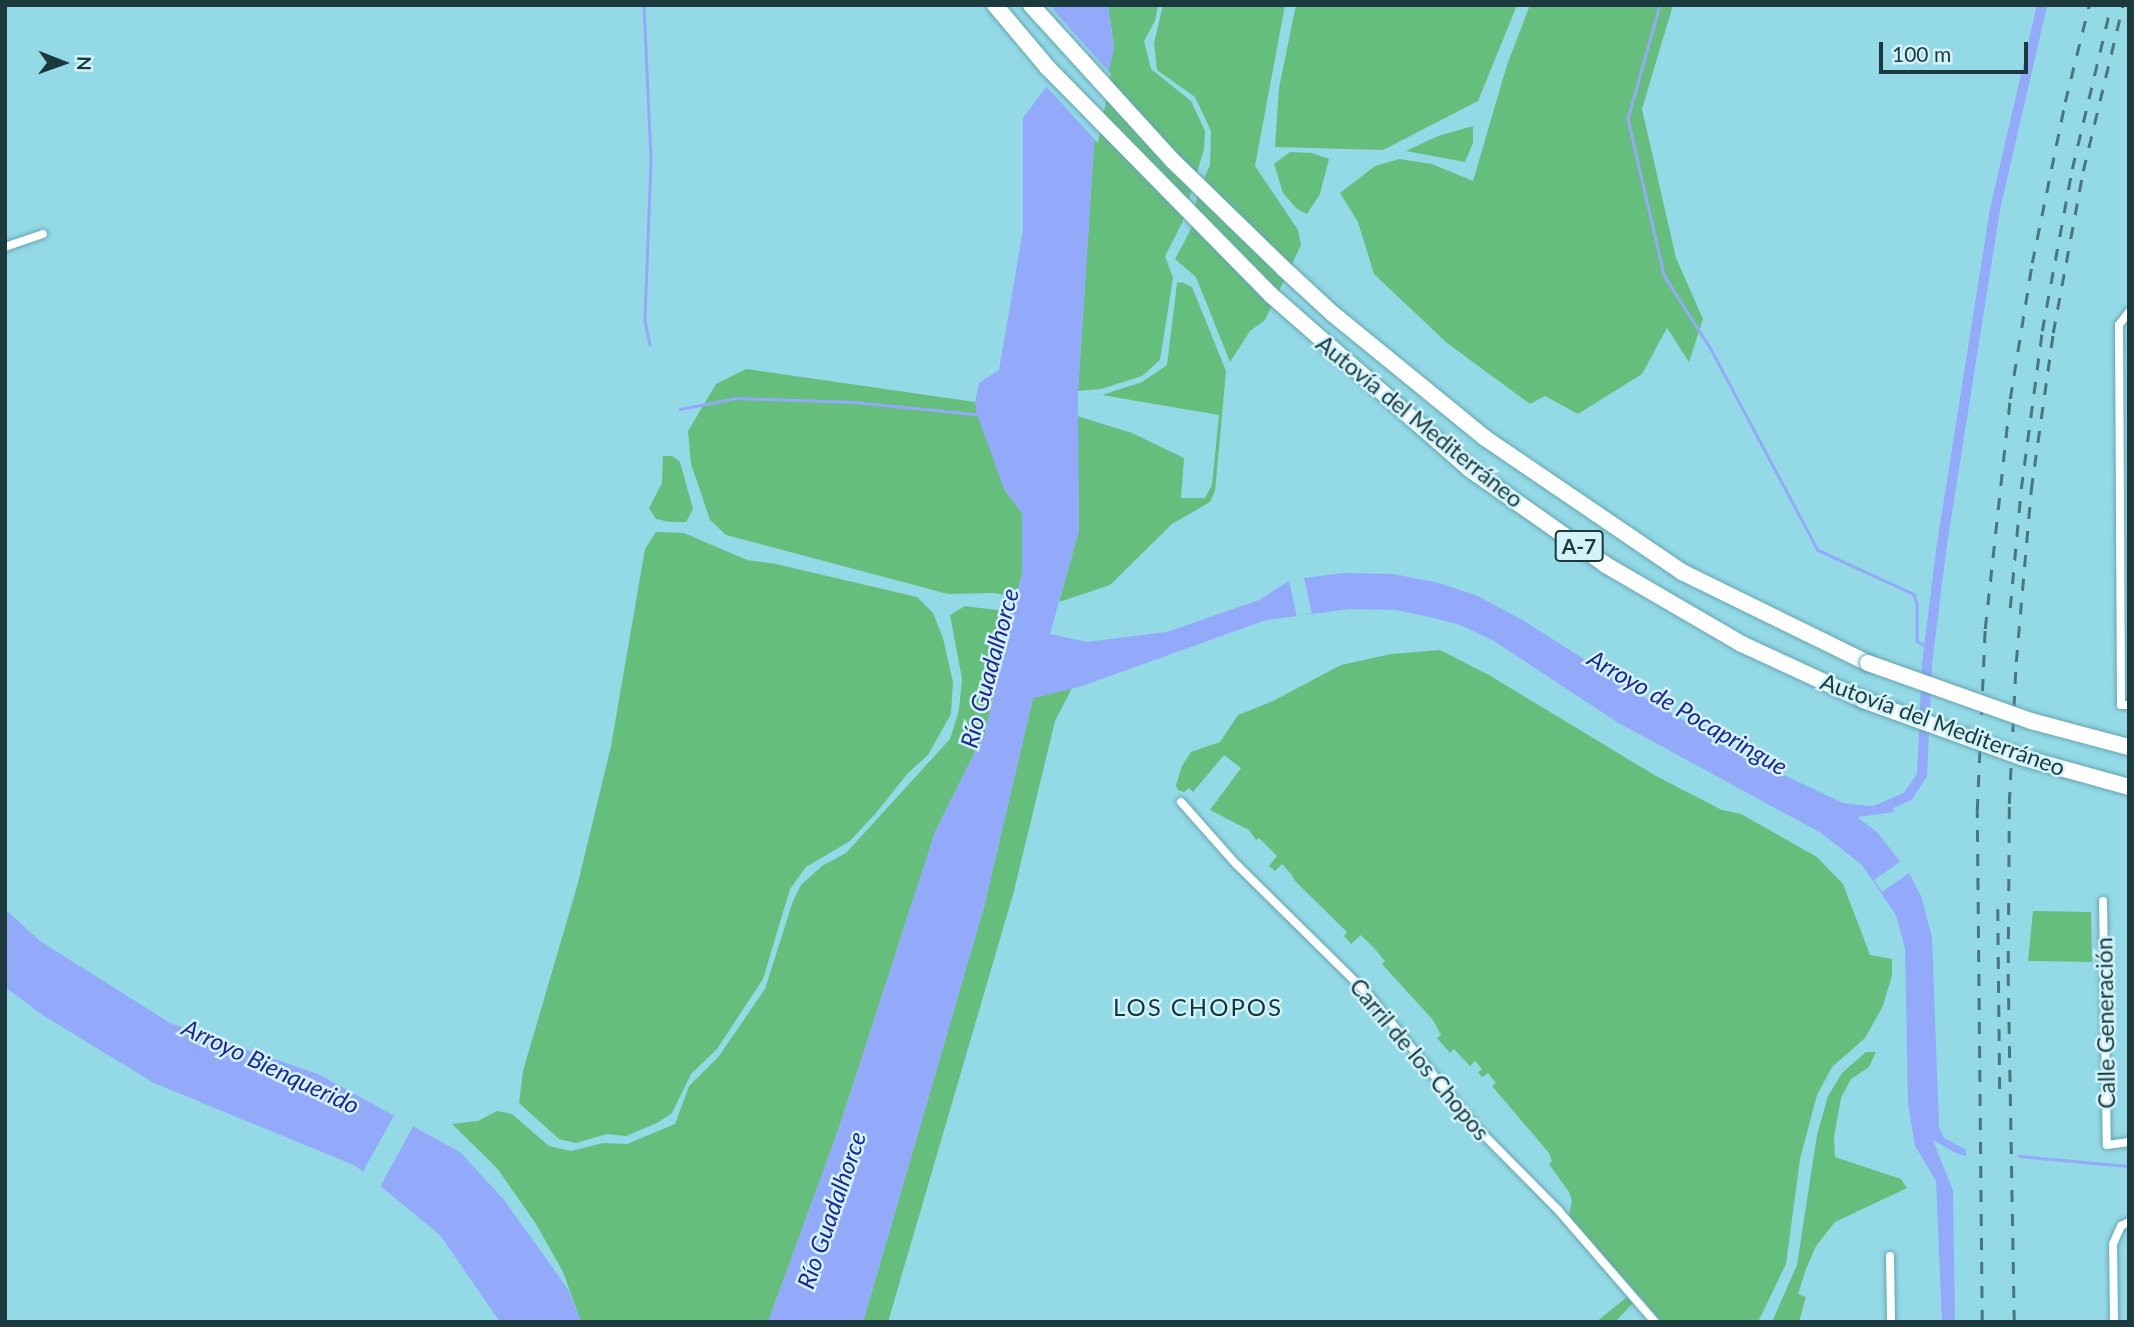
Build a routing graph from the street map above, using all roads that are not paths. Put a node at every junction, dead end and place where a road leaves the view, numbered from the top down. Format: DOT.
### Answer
graph roads {
  1 [pos="995,5"];
  2 [pos="1031,5"];
  3 [pos="43,234"];
  4 [pos="5,247"];
  5 [pos="2129,312"];
  6 [pos="2124,396"];
  7 [pos="2124,498"];
  8 [pos="2125,603"];
  9 [pos="2129,705"];
  10 [pos="2129,747"];
  11 [pos="2129,787"];
  12 [pos="1181,802"];
  13 [pos="2103,901"];
  14 [pos="2129,1142"];
  15 [pos="2125,1224"];
  16 [pos="1890,1256"];
  17 [pos="1654,1322"];
  18 [pos="1891,1322"];
  19 [pos="2114,1322"];
  1 -- 11 [label="highway, Autovía del Mediterráneo / A-7, bridge"];
  2 -- 10 [label="highway, Autovía del Mediterráneo / A-7, bridge"];
  3 -- 4 [label="street"];
  5 -- 6 [label="street"];
  6 -- 7 [label="street"];
  7 -- 8 [label="street"];
  8 -- 9 [label="street"];
  12 -- 17 [label="street, Carril de los Chopos"];
  13 -- 14 [label="street, Calle Generación"];
  15 -- 19 [label="street"];
  16 -- 18 [label="street"];
}
